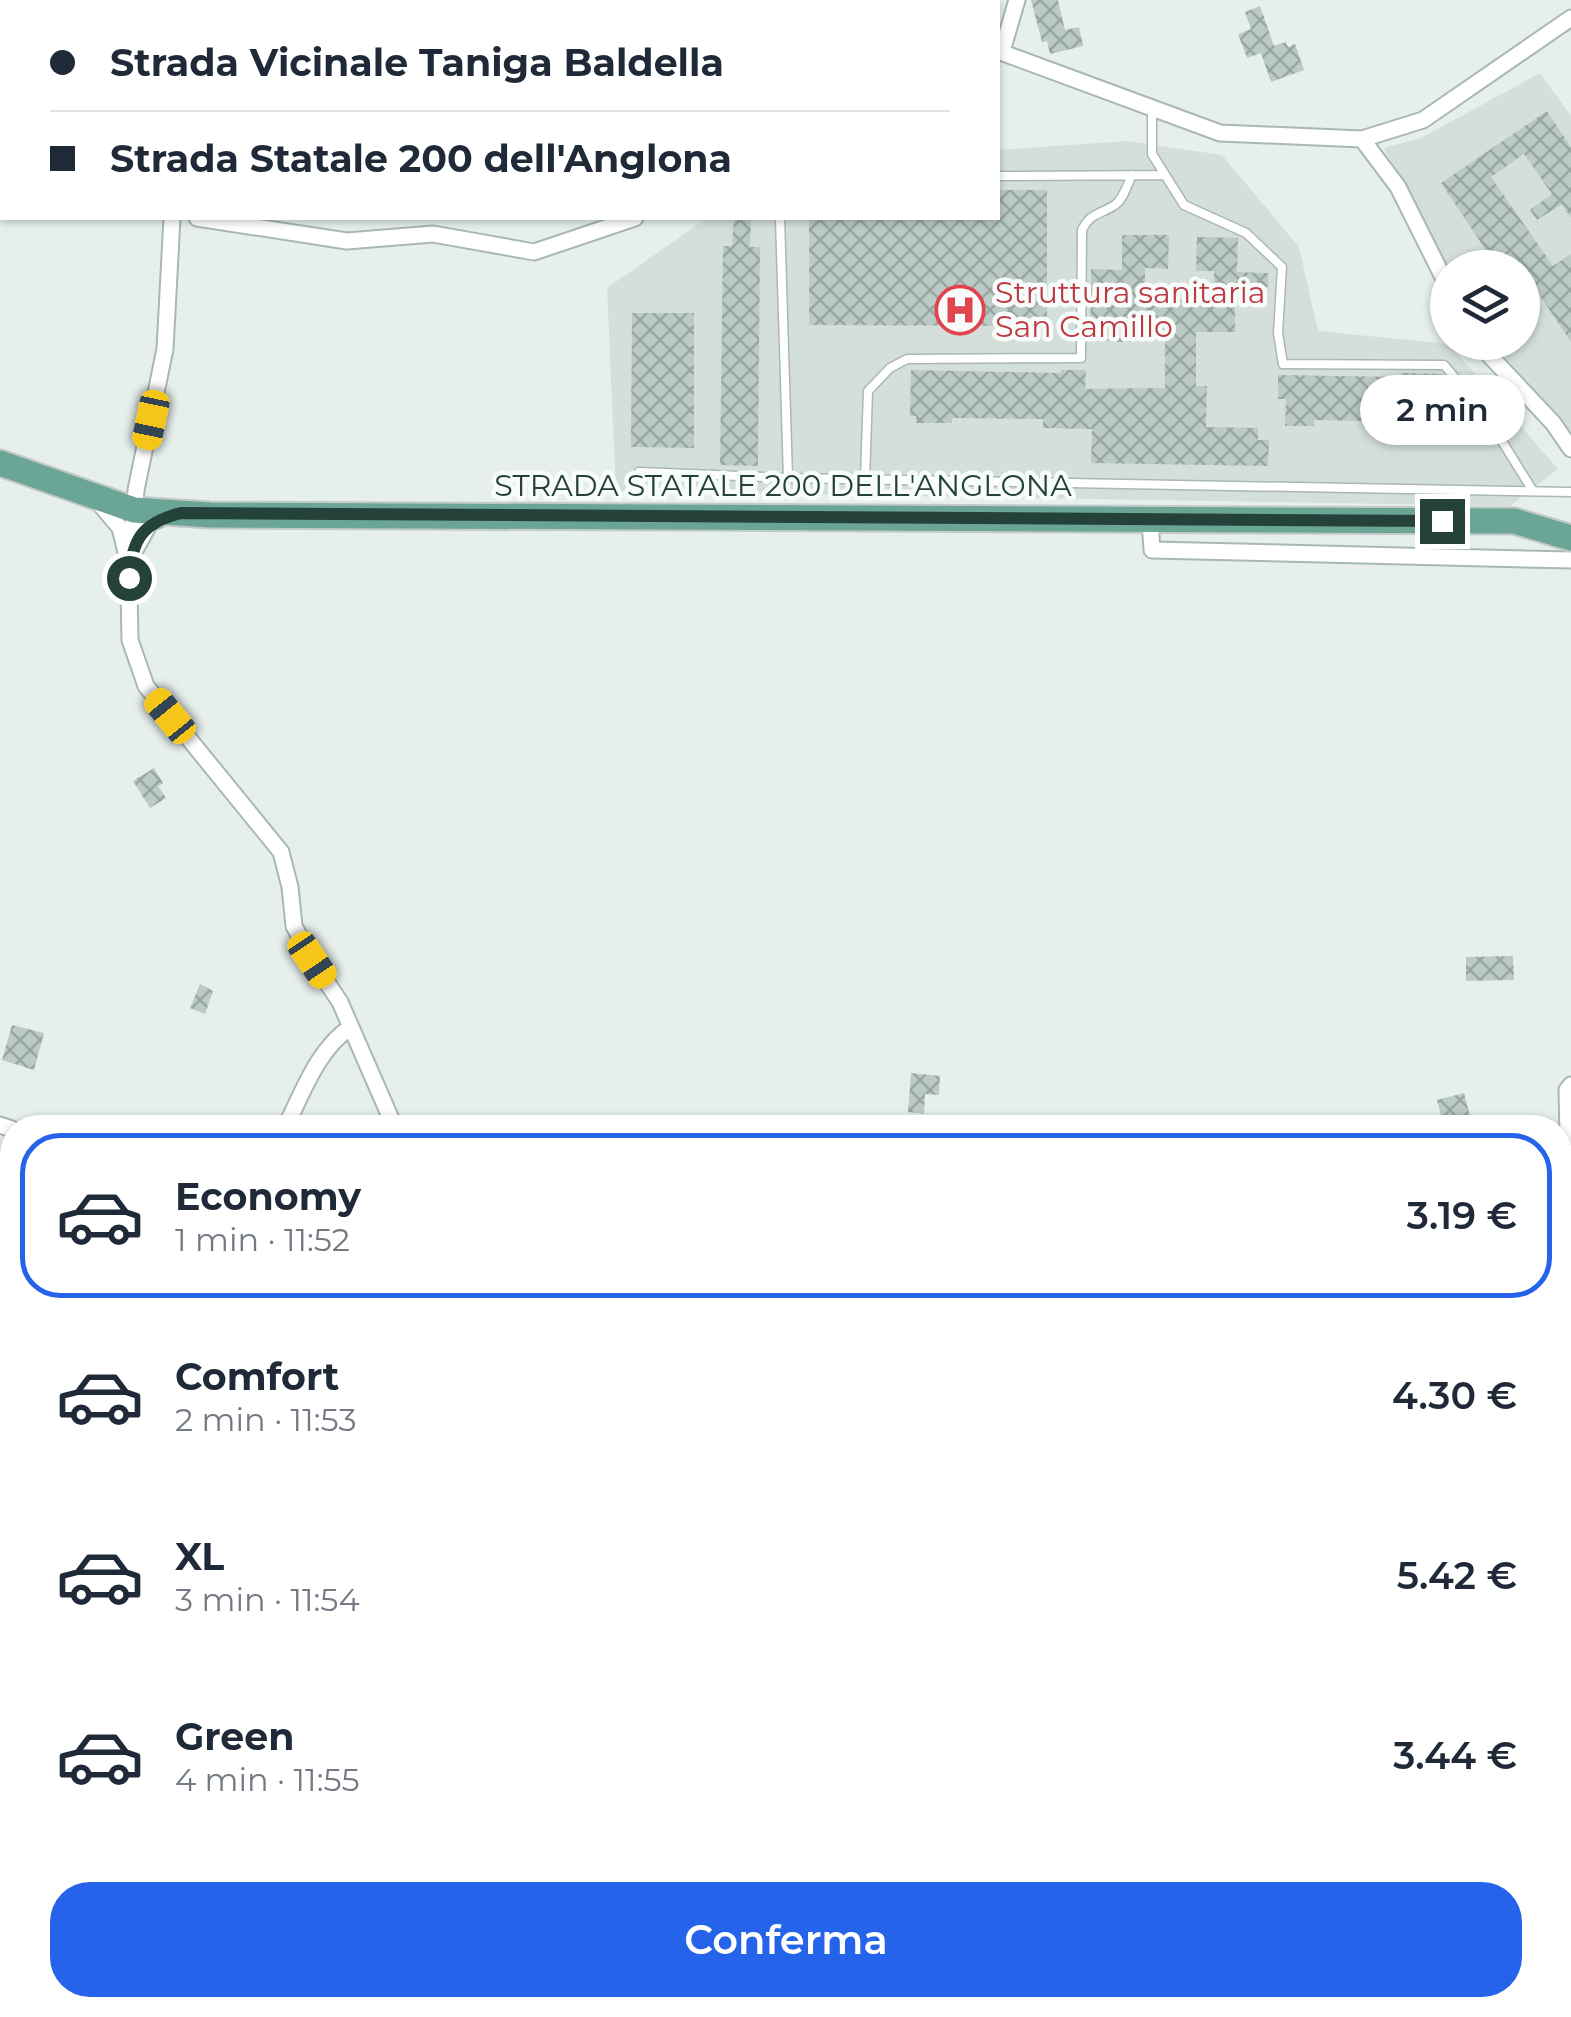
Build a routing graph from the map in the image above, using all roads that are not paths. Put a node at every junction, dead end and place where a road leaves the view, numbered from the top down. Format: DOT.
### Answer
graph roads {
  1 [pos="1016,0"];
  2 [pos="1571,18"];
  3 [pos="1000,50"];
  4 [pos="1152,107"];
  5 [pos="1362,140"];
  6 [pos="1132,175"];
  7 [pos="1166,175"];
  8 [pos="1000,176"];
  9 [pos="172,220"];
  10 [pos="211,220"];
  11 [pos="628,220"];
  12 [pos="780,220"];
  13 [pos="1430,251"];
  14 [pos="1494,360"];
  15 [pos="1571,448"];
  16 [pos="0,463"];
  17 [pos="639,472"];
  18 [pos="788,478"];
  19 [pos="865,479"];
  20 [pos="84,492"];
  21 [pos="1533,492"];
  22 [pos="1571,492"];
  23 [pos="134,510"];
  24 [pos="181,513"];
  25 [pos="1150,521"];
  26 [pos="1571,538"];
  27 [pos="131,560"];
  28 [pos="1571,560"];
  29 [pos="129,578"];
  30 [pos="351,1027"];
  31 [pos="1571,1085"];
  32 [pos="292,1115"];
  33 [pos="389,1115"];
  34 [pos="1568,1115"];
  1 -- 3 [label="street"];
  2 -- 5 [label="street"];
  3 -- 4 [label="street"];
  4 -- 5 [label="street"];
  4 -- 7 [label="lane"];
  5 -- 13 [label="street"];
  6 -- 7 [label="lane"];
  6 -- 8 [label="lane"];
  6 -- 19 [label="lane"];
  7 -- 21 [label="lane"];
  9 -- 23 [label="street"];
  10 -- 11 [label="street"];
  12 -- 18 [label="lane"];
  14 -- 15 [label="street"];
  16 -- 20 [label="main road, STRADA STATALE 200 DELL'ANGLONA"];
  17 -- 18 [label="lane"];
  18 -- 19 [label="lane"];
  19 -- 21 [label="lane"];
  20 -- 23 [label="main road, STRADA STATALE 200 DELL'ANGLONA"];
  20 -- 29 [label="street"];
  21 -- 22 [label="lane"];
  23 -- 24 [label="main road, STRADA STATALE 200 DELL'ANGLONA"];
  23 -- 27 [label="street"];
  24 -- 25 [label="main road, STRADA STATALE 200 DELL'ANGLONA"];
  24 -- 27 [label="street"];
  25 -- 26 [label="main road, STRADA STATALE 200 DELL'ANGLONA"];
  25 -- 28 [label="street"];
  27 -- 29 [label="street"];
  29 -- 30 [label="street"];
  30 -- 32 [label="street"];
  30 -- 33 [label="street"];
  31 -- 34 [label="street"];
}
